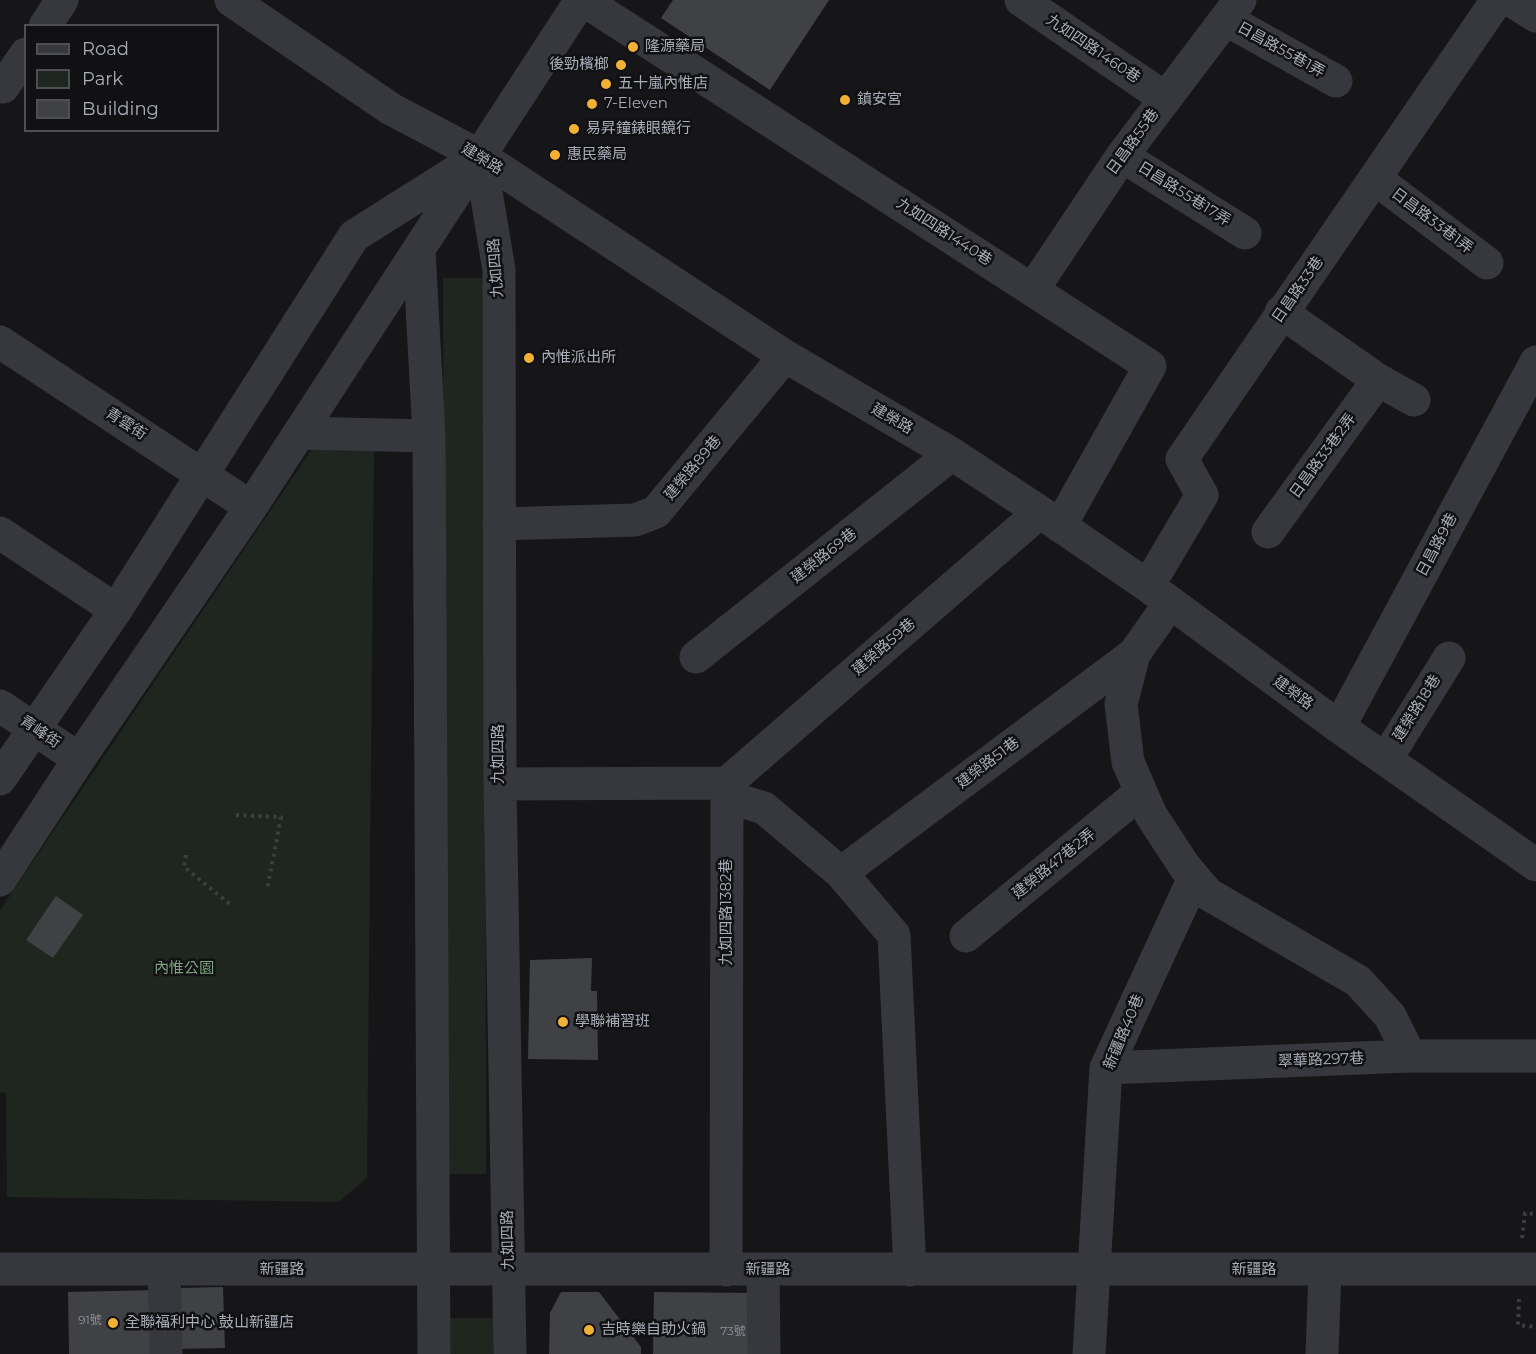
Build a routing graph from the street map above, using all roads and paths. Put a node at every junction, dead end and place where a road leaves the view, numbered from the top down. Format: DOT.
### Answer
graph roads {
  1 [pos="63,0"];
  2 [pos="231,0"];
  3 [pos="582,0"];
  4 [pos="1021,0"];
  5 [pos="1497,0"];
  6 [pos="1510,0"];
  7 [pos="1233,10"];
  8 [pos="1536,16"];
  9 [pos="46,24"];
  10 [pos="24,57"];
  11 [pos="1336,81"];
  12 [pos="1,88"];
  13 [pos="1165,98"];
  14 [pos="480,156"];
  15 [pos="1122,156"];
  16 [pos="1377,180"];
  17 [pos="1245,233"];
  18 [pos="419,250"];
  19 [pos="1487,263"];
  20 [pos="1033,289"];
  21 [pos="1281,312"];
  22 [pos="0,342"];
  23 [pos="785,357"];
  24 [pos="1536,362"];
  25 [pos="1378,380"];
  26 [pos="1414,400"];
  27 [pos="299,433"];
  28 [pos="429,436"];
  29 [pos="952,454"];
  30 [pos="202,473"];
  31 [pos="251,507"];
  32 [pos="1050,519"];
  33 [pos="499,524"];
  34 [pos="1268,532"];
  35 [pos="0,533"];
  36 [pos="1159,594"];
  37 [pos="116,610"];
  38 [pos="1134,654"];
  39 [pos="696,657"];
  40 [pos="1449,658"];
  41 [pos="0,706"];
  42 [pos="33,727"];
  43 [pos="1339,727"];
  44 [pos="79,759"];
  45 [pos="1386,759"];
  46 [pos="0,779"];
  47 [pos="500,784"];
  48 [pos="728,790"];
  49 [pos="1141,792"];
  50 [pos="236,815"];
  51 [pos="186,855"];
  52 [pos="1536,865"];
  53 [pos="841,873"];
  54 [pos="1194,878"];
  55 [pos="0,880"];
  56 [pos="267,890"];
  57 [pos="231,905"];
  58 [pos="966,936"];
  59 [pos="1410,1056"];
  60 [pos="1536,1056"];
  61 [pos="1106,1068"];
  62 [pos="0,1269"];
  63 [pos="164,1269"];
  64 [pos="434,1269"];
  65 [pos="509,1269"];
  66 [pos="726,1269"];
  67 [pos="763,1269"];
  68 [pos="910,1269"];
  69 [pos="1536,1269"];
  70 [pos="1093,1270"];
  71 [pos="1325,1270"];
  72 [pos="165,1354"];
  73 [pos="434,1354"];
  74 [pos="510,1354"];
  75 [pos="764,1354"];
  76 [pos="1089,1354"];
  77 [pos="1322,1354"];
  1 -- 9 [label="street"];
  2 -- 14 [label="street, 建榮路"];
  3 -- 14 [label="street"];
  3 -- 20 [label="street, 九如四路1440巷"];
  4 -- 13 [label="street, 九如四路1460巷"];
  5 -- 16 [label="street, 日昌路33巷"];
  6 -- 8 [label="street"];
  7 -- 11 [label="street, 日昌路55巷1弄"];
  7 -- 13 [label="street, 日昌路55巷"];
  10 -- 12 [label="street"];
  13 -- 15 [label="street, 日昌路55巷"];
  14 -- 18 [label="street"];
  14 -- 23 [label="street, 建榮路"];
  14 -- 30 [label="street"];
  14 -- 33 [label="street, 九如四路"];
  15 -- 17 [label="street, 日昌路55巷17弄"];
  15 -- 20 [label="street, 日昌路55巷"];
  16 -- 19 [label="street, 日昌路33巷1弄"];
  16 -- 21 [label="street, 日昌路33巷"];
  18 -- 27 [label="street"];
  18 -- 28 [label="street"];
  20 -- 32 [label="street, 九如四路1440巷"];
  21 -- 25 [label="street"];
  21 -- 36 [label="street, 日昌路33巷"];
  22 -- 30 [label="street, 青雲街"];
  23 -- 29 [label="street, 建榮路"];
  23 -- 33 [label="street, 建榮路89巷"];
  24 -- 43 [label="street, 日昌路9巷"];
  25 -- 26 [label="street"];
  25 -- 34 [label="street, 日昌路33巷2弄"];
  27 -- 28 [label="street"];
  27 -- 31 [label="street"];
  28 -- 64 [label="street"];
  29 -- 32 [label="street, 建榮路"];
  29 -- 39 [label="street, 建榮路69巷"];
  30 -- 31 [label="street, 青雲街"];
  30 -- 37 [label="street"];
  31 -- 44 [label="street"];
  32 -- 36 [label="street, 建榮路"];
  32 -- 48 [label="street, 建榮路59巷"];
  33 -- 47 [label="street, 九如四路"];
  35 -- 37 [label="street"];
  36 -- 38 [label="street"];
  36 -- 43 [label="street, 建榮路"];
  37 -- 42 [label="street"];
  38 -- 49 [label="street"];
  38 -- 53 [label="street, 建榮路51巷"];
  40 -- 45 [label="street, 建榮路18巷"];
  41 -- 42 [label="street, 青峰街"];
  42 -- 44 [label="street, 青峰街"];
  42 -- 46 [label="street"];
  43 -- 45 [label="street, 建榮路"];
  44 -- 55 [label="street"];
  45 -- 52 [label="street, 建榮路"];
  47 -- 48 [label="street"];
  47 -- 65 [label="street, 九如四路"];
  48 -- 53 [label="street"];
  48 -- 66 [label="street, 九如四路1382巷"];
  49 -- 54 [label="street"];
  49 -- 58 [label="street, 建榮路47巷2弄"];
  50 -- 56 [label="path"];
  51 -- 57 [label="path"];
  53 -- 68 [label="street"];
  54 -- 59 [label="street"];
  54 -- 61 [label="street, 新疆路40巷"];
  59 -- 60 [label="street, 翠華路297巷"];
  59 -- 61 [label="street, 翠華路297巷"];
  61 -- 70 [label="street, 新疆路40巷"];
  62 -- 63 [label="street, 新疆路"];
  63 -- 64 [label="street, 新疆路"];
  63 -- 72 [label="street"];
  64 -- 65 [label="street, 新疆路"];
  64 -- 73 [label="street"];
  65 -- 66 [label="street, 新疆路"];
  65 -- 74 [label="street, 九如四路"];
  66 -- 67 [label="street, 新疆路"];
  67 -- 68 [label="street, 新疆路"];
  67 -- 75 [label="street"];
  68 -- 70 [label="street, 新疆路"];
  69 -- 71 [label="street, 新疆路"];
  70 -- 71 [label="street, 新疆路"];
  70 -- 76 [label="street, 新疆路40巷"];
  71 -- 77 [label="street"];
}
